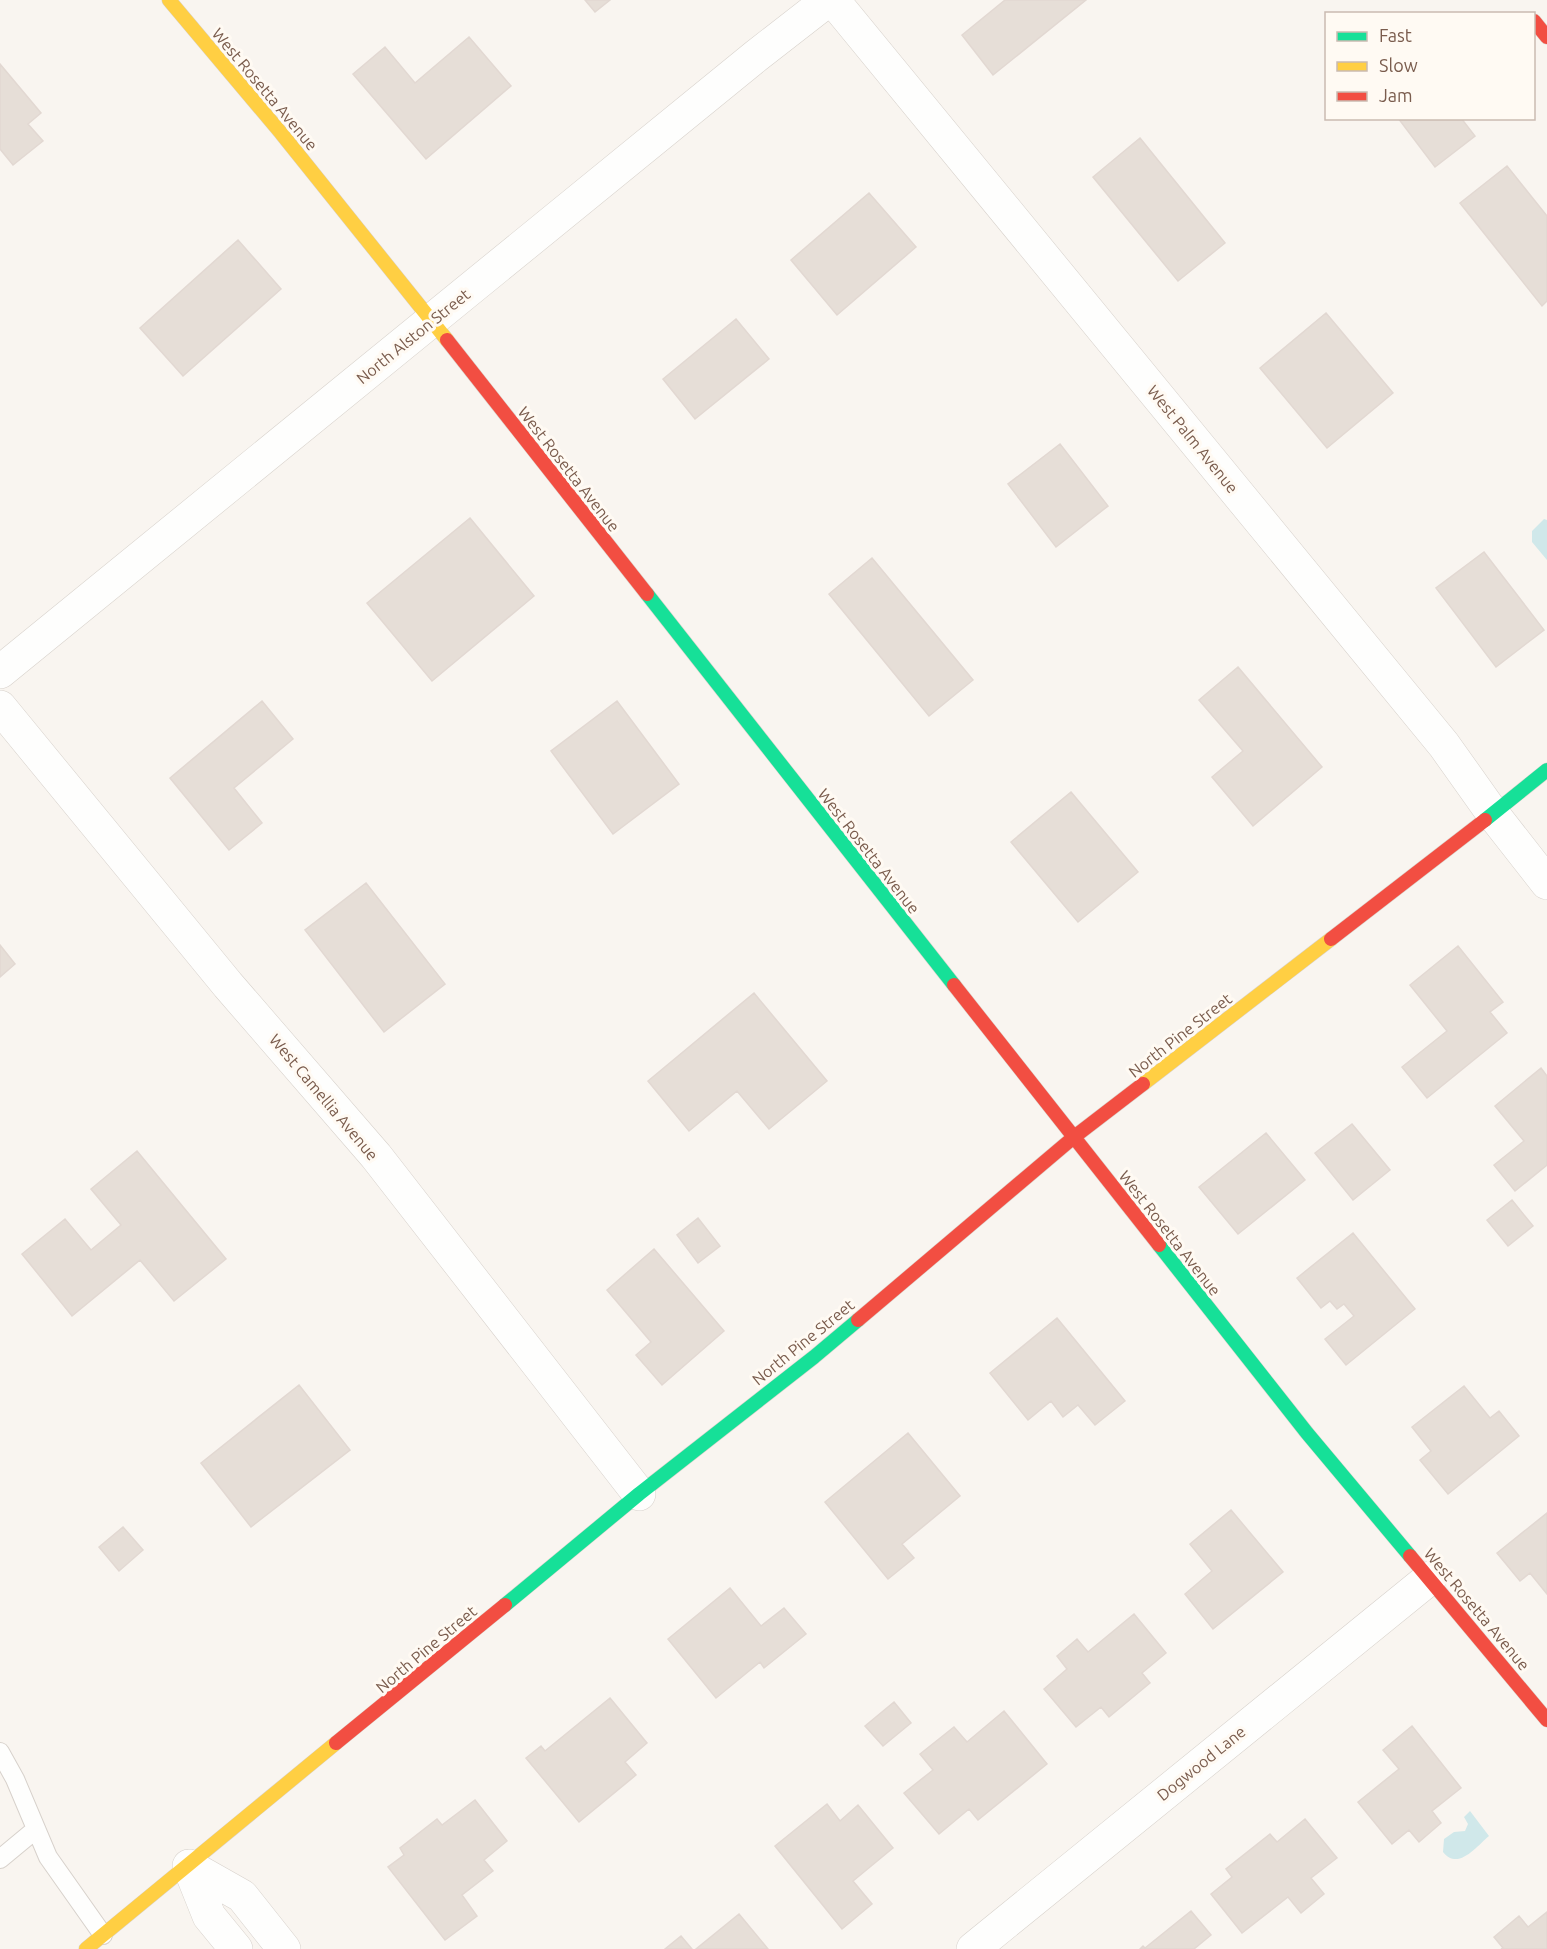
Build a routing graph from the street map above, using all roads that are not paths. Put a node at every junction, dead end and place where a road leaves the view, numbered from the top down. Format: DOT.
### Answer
graph roads {
  1 [pos="169,0"];
  2 [pos="828,0"];
  3 [pos="833,0"];
  4 [pos="1535,23"];
  5 [pos="1547,37"];
  6 [pos="432,321"];
  7 [pos="0,672"];
  8 [pos="0,707"];
  9 [pos="1547,770"];
  10 [pos="1493,814"];
  11 [pos="1547,883"];
  12 [pos="1074,1137"];
  13 [pos="639,1494"];
  14 [pos="1430,1578"];
  15 [pos="1547,1720"];
  16 [pos="0,1752"];
  17 [pos="35,1830"];
  18 [pos="0,1859"];
  19 [pos="189,1866"];
  20 [pos="103,1935"];
  21 [pos="86,1949"];
  22 [pos="236,1949"];
  23 [pos="284,1949"];
  24 [pos="973,1949"];
  1 -- 6 [label="street, West Rosetta Avenue"];
  2 -- 6 [label="street, North Alston Street"];
  3 -- 10 [label="street, West Palm Avenue"];
  4 -- 5 [label="street"];
  6 -- 7 [label="street, North Alston Street"];
  6 -- 12 [label="street, West Rosetta Avenue"];
  8 -- 13 [label="street, West Camellia Avenue"];
  9 -- 10 [label="street, North Pine Street"];
  10 -- 11 [label="street, West Palm Avenue"];
  10 -- 12 [label="street, North Pine Street"];
  12 -- 13 [label="street, North Pine Street"];
  12 -- 14 [label="street, West Rosetta Avenue"];
  13 -- 19 [label="street, North Pine Street"];
  14 -- 15 [label="street, West Rosetta Avenue"];
  14 -- 24 [label="street, Dogwood Lane"];
  16 -- 17 [label="lane"];
  17 -- 18 [label="lane"];
  17 -- 20 [label="lane"];
  19 -- 20 [label="street, North Pine Street"];
  19 -- 22 [label="street"];
  19 -- 23 [label="street"];
  20 -- 21 [label="street, North Pine Street"];
}
